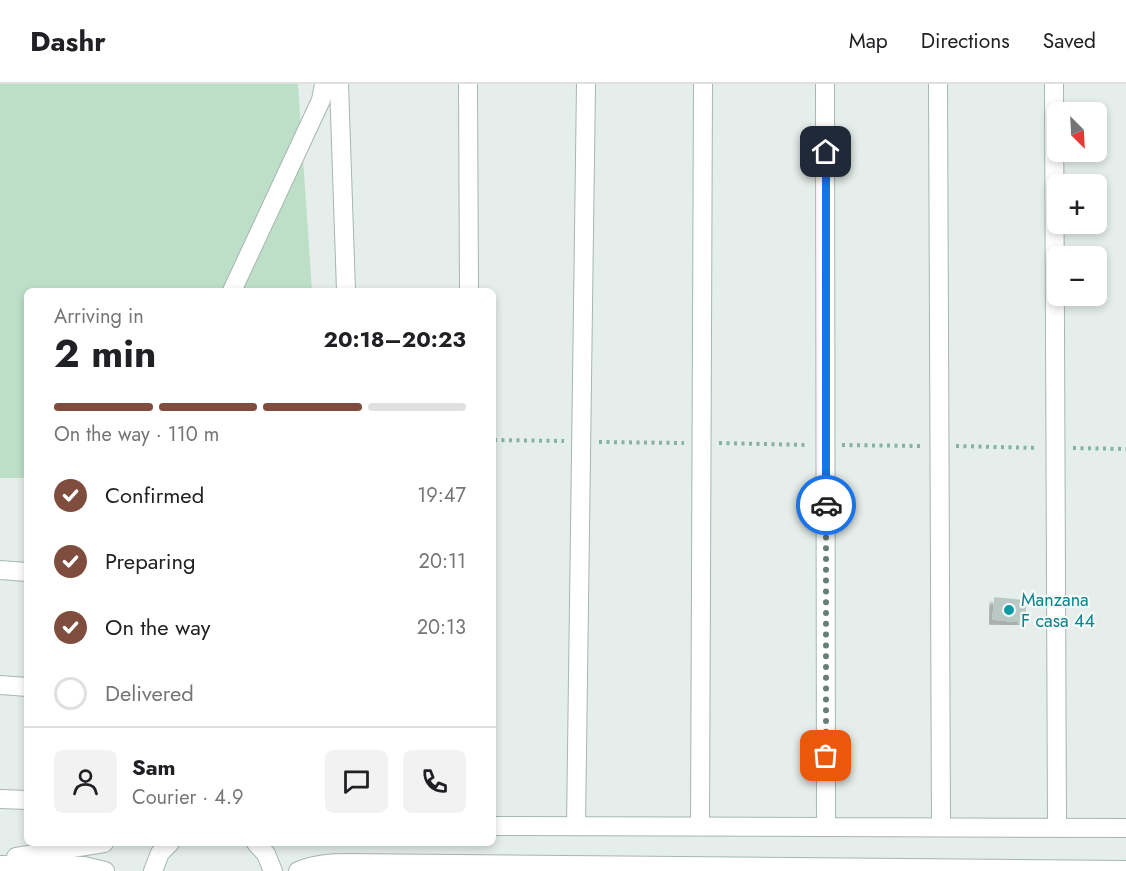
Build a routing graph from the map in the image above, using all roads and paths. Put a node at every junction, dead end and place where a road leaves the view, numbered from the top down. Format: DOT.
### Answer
graph roads {
  1 [pos="324,84"];
  2 [pos="339,84"];
  3 [pos="468,84"];
  4 [pos="586,84"];
  5 [pos="703,84"];
  6 [pos="825,84"];
  7 [pos="938,84"];
  8 [pos="1054,84"];
  9 [pos="233,288"];
  10 [pos="346,288"];
  11 [pos="469,288"];
  12 [pos="0,570"];
  13 [pos="24,572"];
  14 [pos="0,685"];
  15 [pos="24,687"];
  16 [pos="0,799"];
  17 [pos="24,800"];
  18 [pos="496,826"];
  19 [pos="576,826"];
  20 [pos="700,827"];
  21 [pos="826,827"];
  22 [pos="941,828"];
  23 [pos="1057,828"];
  24 [pos="1126,828"];
  25 [pos="86,846"];
  26 [pos="167,846"];
  27 [pos="259,846"];
  28 [pos="0,860"];
  29 [pos="0,865"];
  30 [pos="789,869"];
  31 [pos="962,870"];
  32 [pos="1010,870"];
  33 [pos="1070,870"];
  34 [pos="1126,870"];
  35 [pos="105,871"];
  36 [pos="153,871"];
  37 [pos="273,871"];
  38 [pos="298,871"];
  1 -- 9 [label="street"];
  2 -- 10 [label="street"];
  3 -- 11 [label="street"];
  4 -- 19 [label="street"];
  5 -- 20 [label="street"];
  6 -- 21 [label="street"];
  7 -- 22 [label="street"];
  8 -- 23 [label="street"];
  12 -- 13 [label="street"];
  14 -- 15 [label="street"];
  16 -- 17 [label="street"];
  18 -- 19 [label="street"];
  19 -- 20 [label="street"];
  20 -- 21 [label="street"];
  21 -- 22 [label="street"];
  22 -- 23 [label="street"];
  23 -- 24 [label="street"];
  25 -- 28 [label="street"];
  26 -- 36 [label="street"];
  27 -- 37 [label="street"];
  29 -- 35 [label="street"];
  30 -- 31 [label="street"];
  30 -- 38 [label="street"];
  31 -- 32 [label="street"];
  32 -- 33 [label="street"];
  33 -- 34 [label="street"];
}
